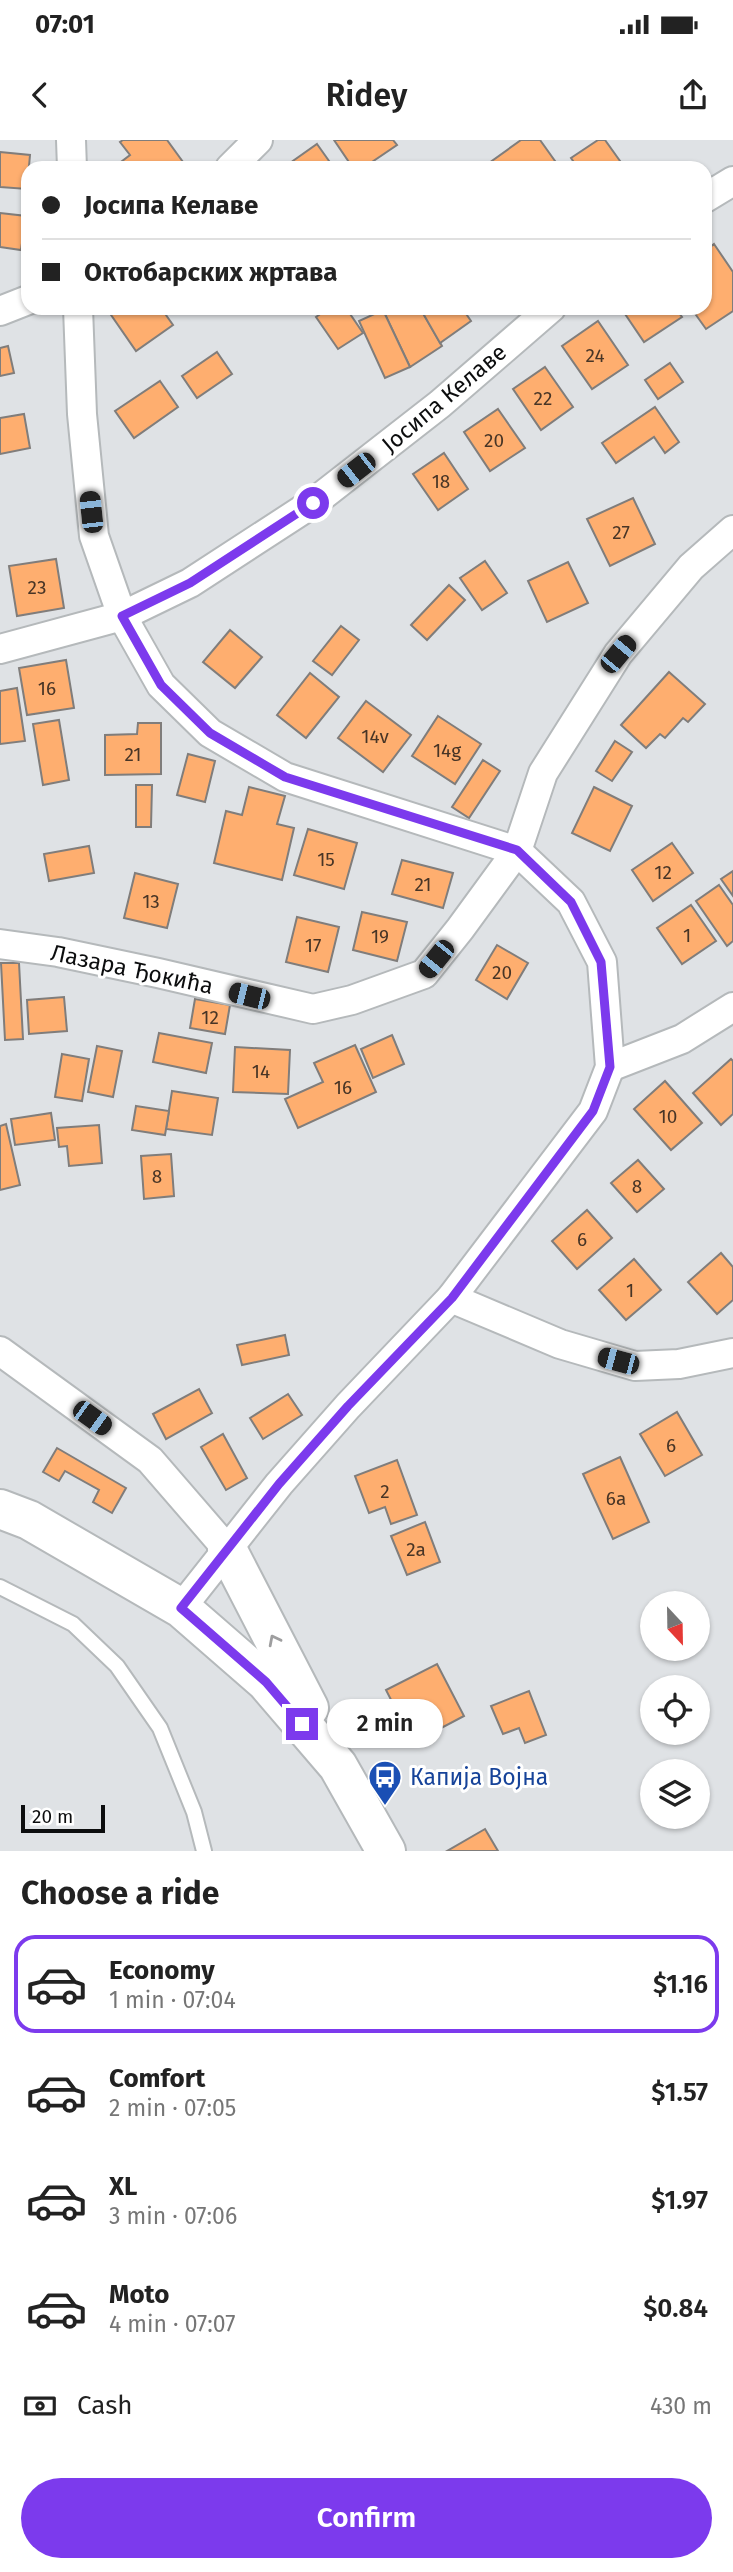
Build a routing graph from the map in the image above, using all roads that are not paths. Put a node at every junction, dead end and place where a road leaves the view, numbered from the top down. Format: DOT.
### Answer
graph roads {
  1 [pos="71,140"];
  2 [pos="258,140"];
  3 [pos="72,161"];
  4 [pos="237,161"];
  5 [pos="733,181"];
  6 [pos="712,194"];
  7 [pos="21,303"];
  8 [pos="0,311"];
  9 [pos="78,315"];
  10 [pos="543,315"];
  11 [pos="733,530"];
  12 [pos="122,616"];
  13 [pos="0,649"];
  14 [pos="517,850"];
  15 [pos="0,944"];
  16 [pos="733,1007"];
  17 [pos="610,1067"];
  18 [pos="452,1298"];
  19 [pos="0,1351"];
  20 [pos="733,1353"];
  21 [pos="0,1509"];
  22 [pos="227,1549"];
  23 [pos="0,1587"];
  24 [pos="181,1608"];
  25 [pos="338,1766"];
  26 [pos="204,1851"];
  27 [pos="386,1851"];
  1 -- 3 [label="street"];
  2 -- 4 [label="street"];
  5 -- 6 [label="street"];
  7 -- 8 [label="street"];
  9 -- 12 [label="street"];
  10 -- 12 [label="street, Јосипа Келаве"];
  11 -- 14 [label="street, Лазара Ђокића"];
  12 -- 13 [label="street, Јосипа Келаве"];
  12 -- 14 [label="street"];
  14 -- 15 [label="street, Лазара Ђокића"];
  14 -- 17 [label="street"];
  16 -- 17 [label="street"];
  17 -- 18 [label="street"];
  18 -- 20 [label="street"];
  18 -- 22 [label="street"];
  19 -- 22 [label="street"];
  21 -- 24 [label="street"];
  22 -- 24 [label="street"];
  25 -- 22 [label="street, one-way"];
  23 -- 26 [label="lane"];
  24 -- 25 [label="street"];
  25 -- 27 [label="street"];
}
